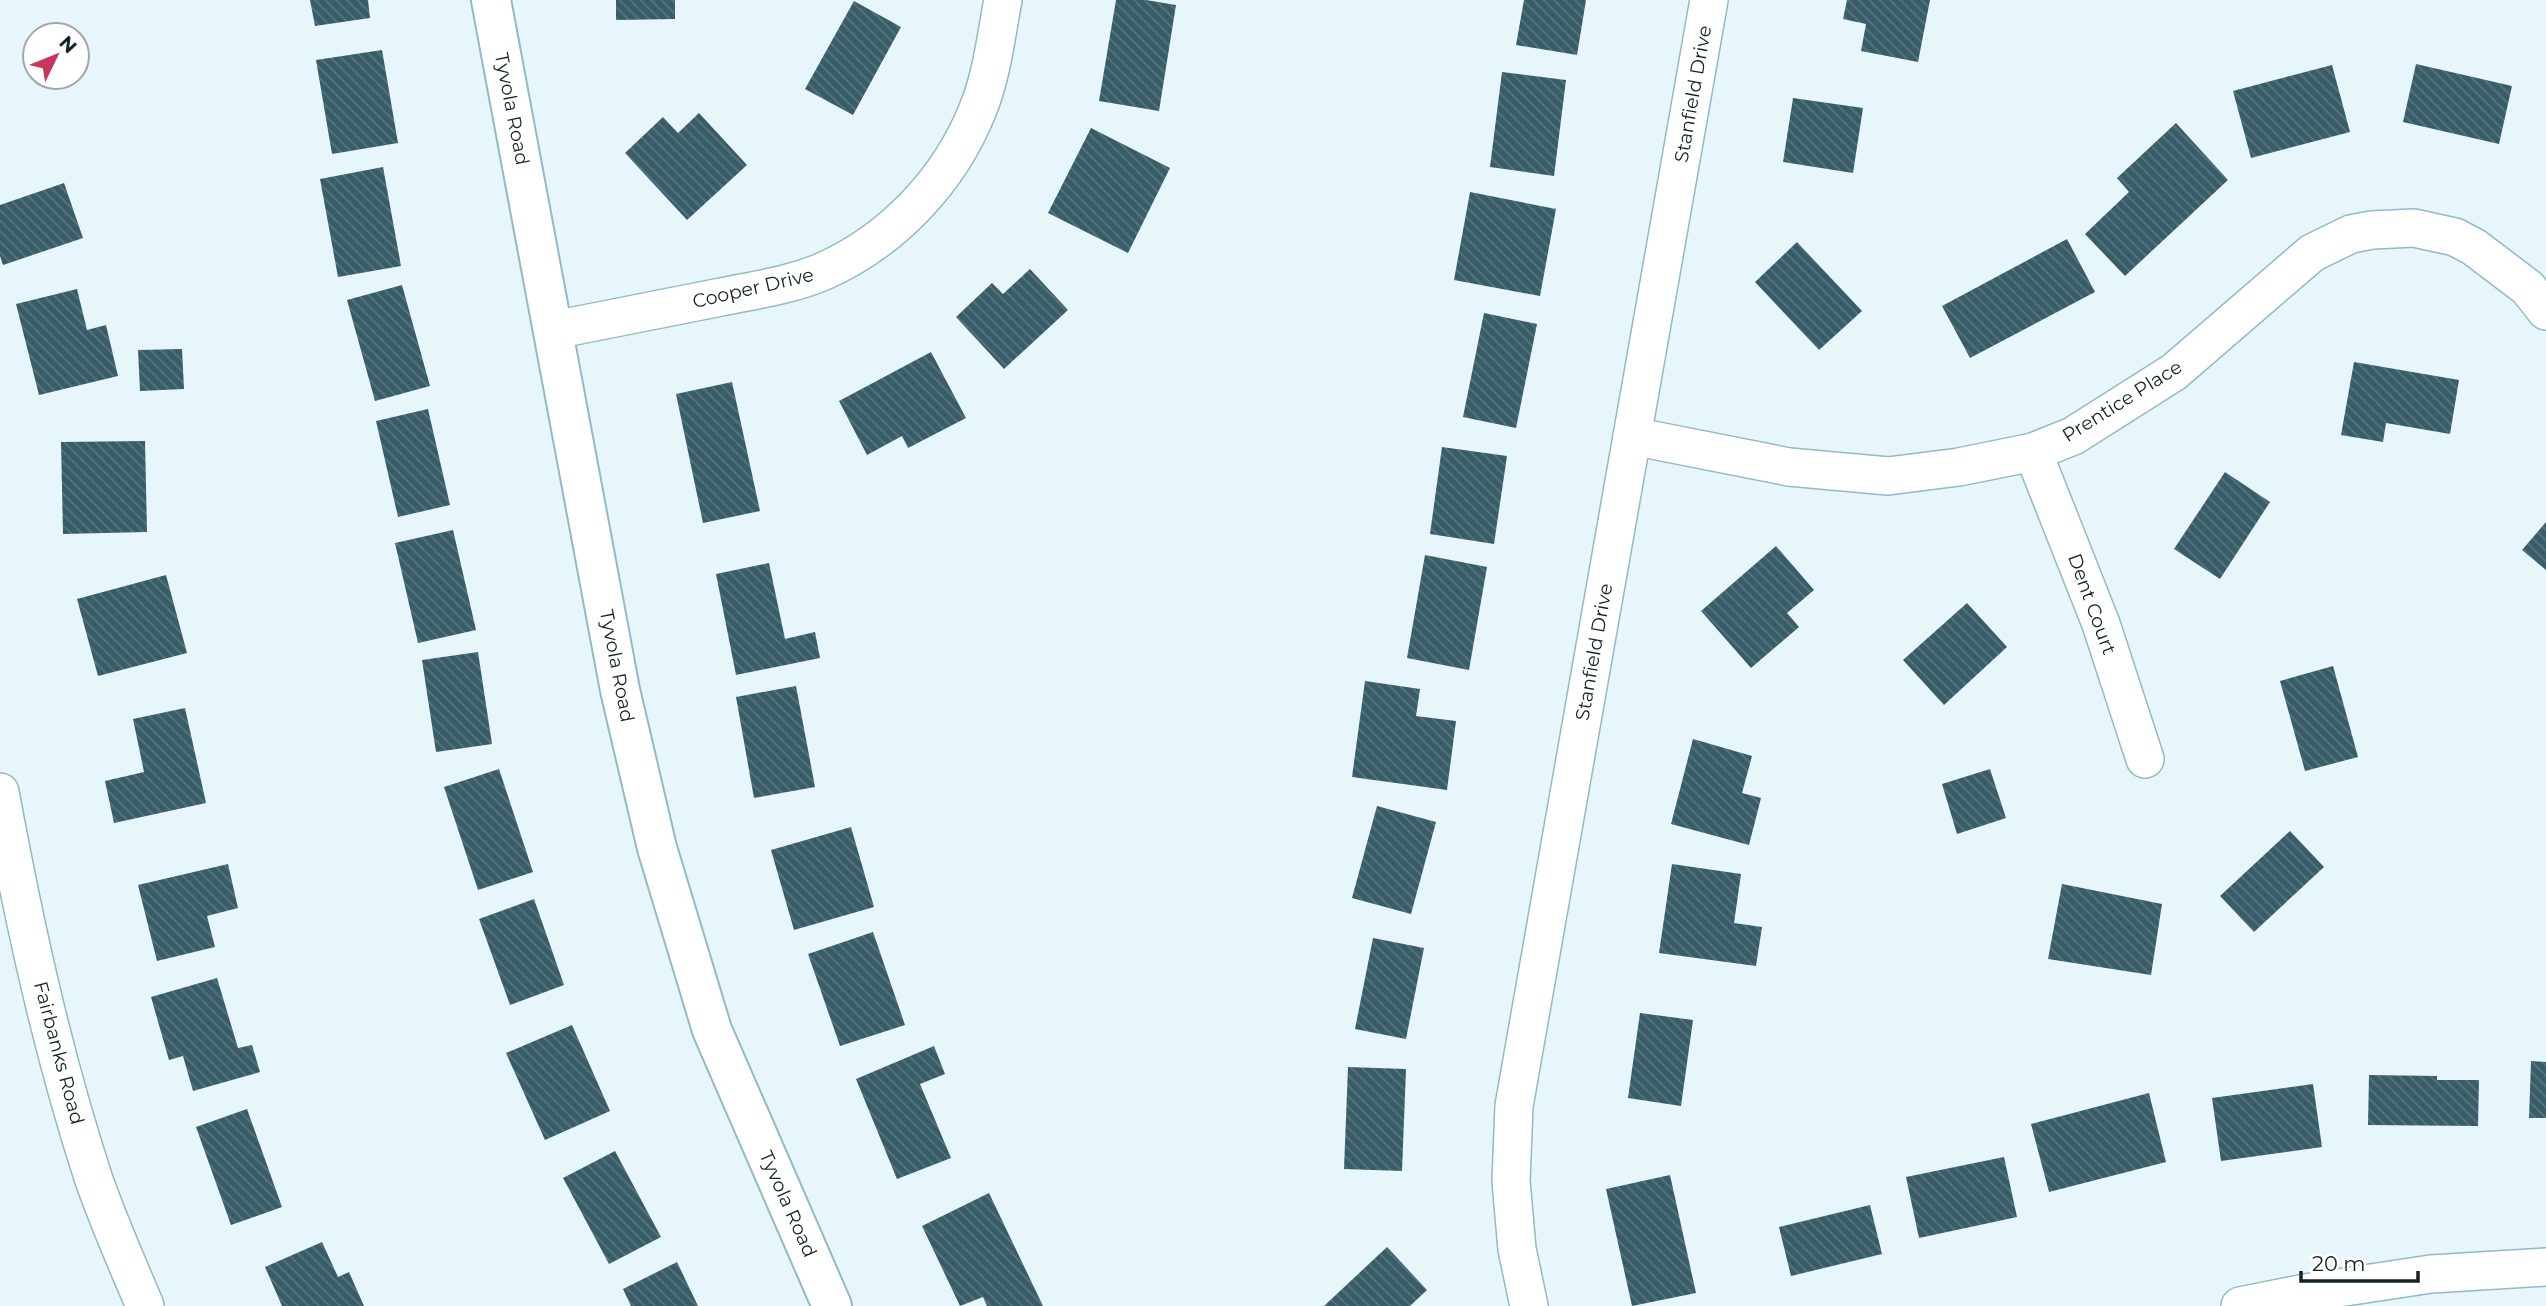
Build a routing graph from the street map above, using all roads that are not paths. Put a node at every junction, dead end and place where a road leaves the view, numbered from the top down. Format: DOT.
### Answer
graph roads {
  1 [pos="491,0"];
  2 [pos="1003,0"];
  3 [pos="1709,0"];
  4 [pos="2546,311"];
  5 [pos="554,330"];
  6 [pos="1632,436"];
  7 [pos="2033,452"];
  8 [pos="2145,759"];
  9 [pos="0,792"];
  10 [pos="2546,1267"];
  11 [pos="145,1306"];
  12 [pos="832,1306"];
  13 [pos="1529,1306"];
  14 [pos="2240,1306"];
  1 -- 5 [label="main road, Tyvola Road"];
  2 -- 5 [label="street, Cooper Drive"];
  3 -- 6 [label="street, Stanfield Drive"];
  4 -- 7 [label="street, Prentice Place"];
  5 -- 12 [label="main road, Tyvola Road"];
  6 -- 7 [label="street, Prentice Place"];
  6 -- 13 [label="street, Stanfield Drive"];
  7 -- 8 [label="street, Dent Court"];
  9 -- 11 [label="street, Fairbanks Road"];
  10 -- 14 [label="street"];
}
